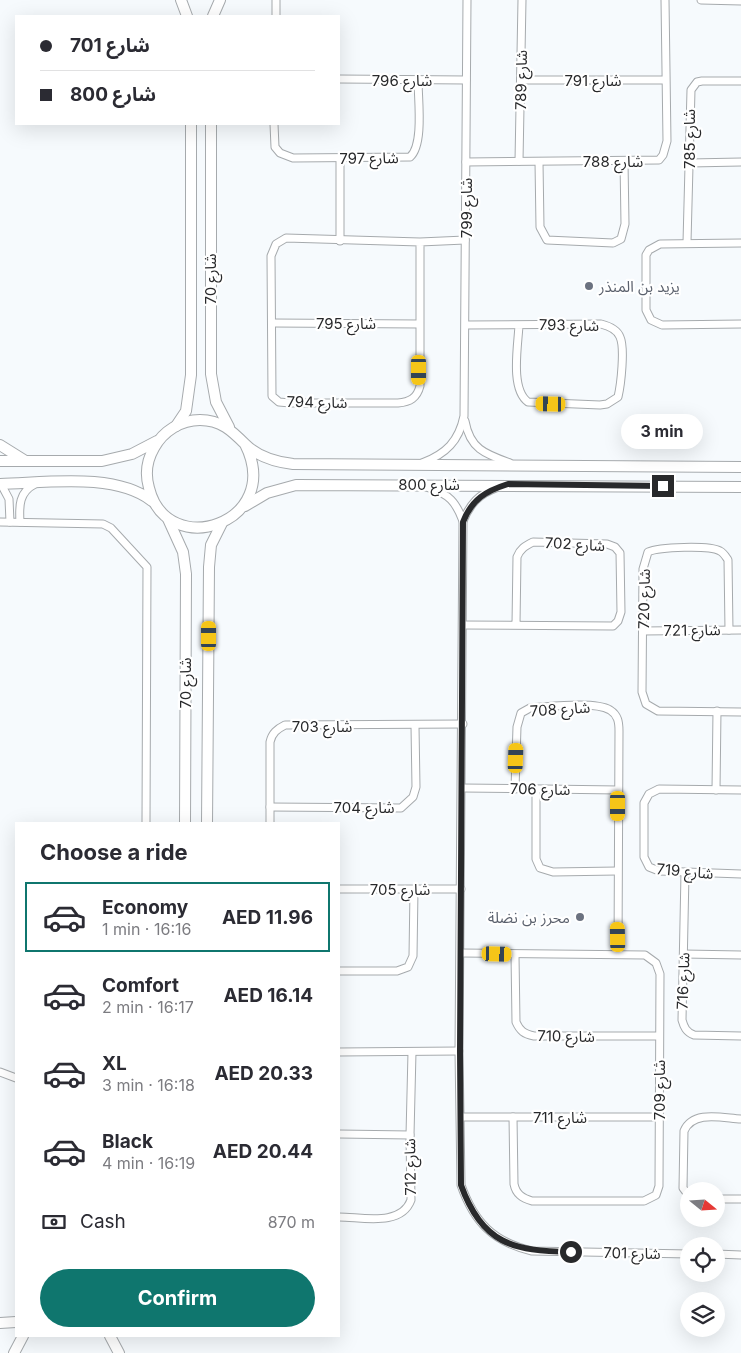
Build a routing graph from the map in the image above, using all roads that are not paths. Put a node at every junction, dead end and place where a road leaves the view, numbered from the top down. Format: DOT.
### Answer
graph roads {
  1 [pos="181,0"];
  2 [pos="220,0"];
  3 [pos="276,0"];
  4 [pos="467,0"];
  5 [pos="522,0"];
  6 [pos="665,0"];
  7 [pos="701,0"];
  8 [pos="741,0"];
  9 [pos="187,15"];
  10 [pos="213,15"];
  11 [pos="276,15"];
  12 [pos="340,79"];
  13 [pos="418,80"];
  14 [pos="466,80"];
  15 [pos="521,80"];
  16 [pos="665,80"];
  17 [pos="741,81"];
  18 [pos="191,125"];
  19 [pos="211,125"];
  20 [pos="274,125"];
  21 [pos="340,159"];
  22 [pos="519,161"];
  23 [pos="624,161"];
  24 [pos="466,162"];
  25 [pos="539,162"];
  26 [pos="741,162"];
  27 [pos="690,163"];
  28 [pos="466,240"];
  29 [pos="340,241"];
  30 [pos="420,242"];
  31 [pos="687,242"];
  32 [pos="741,243"];
  33 [pos="273,323"];
  34 [pos="419,324"];
  35 [pos="741,324"];
  36 [pos="466,325"];
  37 [pos="519,325"];
  38 [pos="464,416"];
  39 [pos="176,426"];
  40 [pos="231,430"];
  41 [pos="160,439"];
  42 [pos="245,444"];
  43 [pos="0,445"];
  44 [pos="0,461"];
  45 [pos="28,462"];
  46 [pos="415,466"];
  47 [pos="518,466"];
  48 [pos="741,467"];
  49 [pos="35,483"];
  50 [pos="0,484"];
  51 [pos="417,484"];
  52 [pos="508,484"];
  53 [pos="741,487"];
  54 [pos="154,502"];
  55 [pos="242,508"];
  56 [pos="166,516"];
  57 [pos="0,522"];
  58 [pos="10,522"];
  59 [pos="20,522"];
  60 [pos="463,522"];
  61 [pos="222,523"];
  62 [pos="516,624"];
  63 [pos="463,625"];
  64 [pos="729,630"];
  65 [pos="741,630"];
  66 [pos="643,631"];
  67 [pos="717,711"];
  68 [pos="741,712"];
  69 [pos="463,724"];
  70 [pos="415,726"];
  71 [pos="463,788"];
  72 [pos="515,789"];
  73 [pos="536,789"];
  74 [pos="618,790"];
  75 [pos="716,790"];
  76 [pos="741,790"];
  77 [pos="270,807"];
  78 [pos="146,822"];
  79 [pos="184,822"];
  80 [pos="207,822"];
  81 [pos="270,822"];
  82 [pos="617,871"];
  83 [pos="685,874"];
  84 [pos="741,874"];
  85 [pos="340,889"];
  86 [pos="461,889"];
  87 [pos="414,890"];
  88 [pos="461,953"];
  89 [pos="618,953"];
  90 [pos="684,954"];
  91 [pos="516,955"];
  92 [pos="741,955"];
  93 [pos="340,972"];
  94 [pos="659,1036"];
  95 [pos="741,1036"];
  96 [pos="460,1051"];
  97 [pos="340,1052"];
  98 [pos="412,1052"];
  99 [pos="0,1072"];
  100 [pos="15,1078"];
  101 [pos="461,1117"];
  102 [pos="513,1117"];
  103 [pos="659,1117"];
  104 [pos="741,1119"];
  105 [pos="340,1134"];
  106 [pos="410,1135"];
  107 [pos="683,1182"];
  108 [pos="725,1199"];
  109 [pos="741,1199"];
  110 [pos="340,1217"];
  111 [pos="680,1254"];
  112 [pos="725,1254"];
  113 [pos="741,1255"];
  114 [pos="15,1322"];
  115 [pos="0,1323"];
  116 [pos="22,1337"];
  117 [pos="14,1353"];
  1 -- 9 [label="main road"];
  2 -- 10 [label="main road"];
  3 -- 11 [label="street"];
  4 -- 14 [label="street, شارع 799"];
  5 -- 15 [label="street, شارع 789"];
  6 -- 16 [label="street, شارع 788"];
  7 -- 8 [label="street"];
  12 -- 13 [label="street, شارع 796"];
  13 -- 14 [label="street, شارع 796"];
  13 -- 21 [label="street, شارع 797"];
  14 -- 24 [label="street, شارع 799"];
  15 -- 16 [label="street, شارع 791"];
  15 -- 22 [label="street, شارع 789"];
  16 -- 23 [label="street, شارع 788"];
  17 -- 27 [label="street, شارع 785"];
  18 -- 39 [label="main road, شارع 70"];
  19 -- 40 [label="main road, شارع 70"];
  20 -- 21 [label="street, شارع 797"];
  21 -- 29 [label="street"];
  22 -- 24 [label="street, شارع 788"];
  22 -- 25 [label="street, شارع 788"];
  23 -- 25 [label="street, شارع 788"];
  23 -- 25 [label="street"];
  24 -- 28 [label="street, شارع 799"];
  26 -- 27 [label="street"];
  27 -- 31 [label="street, شارع 785"];
  28 -- 30 [label="street, شارع 794"];
  28 -- 36 [label="street, شارع 799"];
  29 -- 30 [label="street, شارع 794"];
  29 -- 33 [label="street, شارع 794"];
  30 -- 34 [label="street, شارع 794"];
  31 -- 32 [label="street"];
  31 -- 35 [label="street"];
  33 -- 34 [label="street, شارع 795"];
  33 -- 34 [label="street, شارع 794"];
  36 -- 37 [label="street, شارع 793"];
  36 -- 38 [label="street, شارع 799"];
  37 -- 37 [label="street, شارع 793"];
  38 -- 46 [label="street, شارع 799"];
  38 -- 47 [label="street, شارع 799"];
  39 -- 40 [label="main road"];
  39 -- 41 [label="main road"];
  40 -- 42 [label="main road"];
  41 -- 45 [label="main road"];
  41 -- 54 [label="main road"];
  42 -- 46 [label="main road, شارع 800"];
  42 -- 55 [label="main road"];
  43 -- 45 [label="main road"];
  44 -- 45 [label="main road"];
  46 -- 47 [label="main road, شارع 800"];
  47 -- 48 [label="main road, شارع 800"];
  49 -- 50 [label="main road"];
  49 -- 54 [label="main road"];
  49 -- 59 [label="street"];
  50 -- 58 [label="street"];
  51 -- 52 [label="main road, شارع 800"];
  51 -- 55 [label="main road, شارع 800"];
  51 -- 60 [label="street, شارع 701"];
  52 -- 53 [label="main road, شارع 800"];
  52 -- 60 [label="street, شارع 701"];
  54 -- 56 [label="main road"];
  55 -- 61 [label="main road"];
  56 -- 61 [label="main road"];
  56 -- 79 [label="main road, شارع 70"];
  57 -- 58 [label="street"];
  58 -- 59 [label="street"];
  59 -- 78 [label="street"];
  60 -- 63 [label="street, شارع 701"];
  61 -- 80 [label="main road, شارع 70"];
  62 -- 62 [label="street, شارع 702"];
  62 -- 63 [label="street, شارع 702"];
  63 -- 69 [label="street, شارع 701"];
  64 -- 65 [label="street, شارع 721"];
  64 -- 66 [label="street, شارع 721"];
  64 -- 66 [label="street, شارع 720"];
  66 -- 67 [label="street, شارع 720"];
  67 -- 68 [label="street, شارع 720"];
  67 -- 75 [label="street"];
  69 -- 70 [label="street, شارع 703"];
  69 -- 71 [label="street, شارع 701"];
  70 -- 77 [label="street, شارع 703"];
  70 -- 77 [label="street, شارع 704"];
  71 -- 72 [label="street, شارع 706"];
  71 -- 86 [label="street, شارع 701"];
  72 -- 73 [label="street, شارع 706"];
  72 -- 74 [label="street, شارع 708"];
  73 -- 74 [label="street, شارع 706"];
  73 -- 82 [label="street"];
  74 -- 82 [label="street, شارع 708"];
  75 -- 76 [label="street, شارع 719"];
  75 -- 83 [label="street, شارع 719"];
  77 -- 81 [label="street, شارع 703"];
  82 -- 89 [label="street, شارع 708"];
  83 -- 84 [label="street, شارع 719"];
  83 -- 90 [label="street, شارع 716"];
  85 -- 87 [label="street, شارع 705"];
  86 -- 87 [label="street, شارع 705"];
  86 -- 88 [label="street, شارع 701"];
  87 -- 93 [label="street"];
  88 -- 91 [label="street, شارع 709"];
  88 -- 96 [label="street, شارع 701"];
  89 -- 91 [label="street, شارع 709"];
  89 -- 94 [label="street, شارع 709"];
  90 -- 92 [label="street"];
  90 -- 95 [label="street, شارع 716"];
  91 -- 94 [label="street, شارع 710"];
  94 -- 103 [label="street, شارع 709"];
  96 -- 98 [label="street"];
  96 -- 101 [label="street, شارع 701"];
  97 -- 98 [label="street"];
  98 -- 106 [label="street, شارع 712"];
  99 -- 100 [label="street"];
  101 -- 102 [label="street, شارع 711"];
  101 -- 111 [label="street, شارع 701"];
  102 -- 103 [label="street, شارع 711"];
  102 -- 103 [label="street, شارع 709"];
  104 -- 107 [label="street"];
  105 -- 106 [label="street"];
  106 -- 110 [label="street, شارع 712"];
  108 -- 109 [label="street"];
  112 -- 113 [label="street"];
  114 -- 115 [label="main road"];
  116 -- 117 [label="main road"];
}
